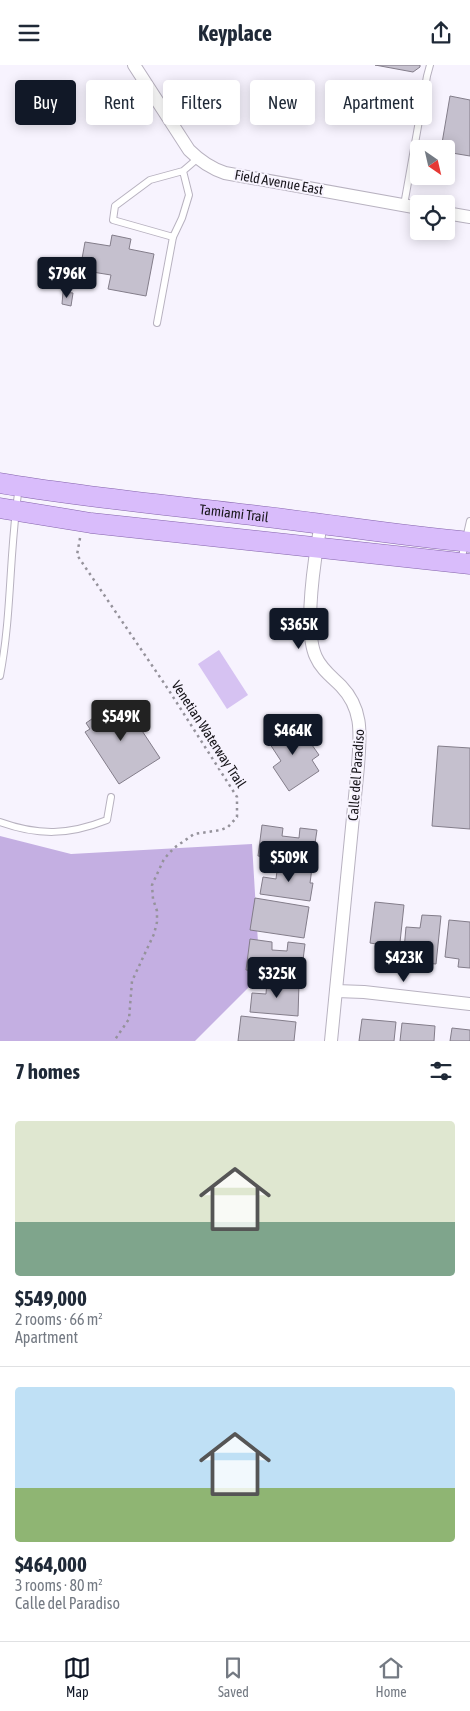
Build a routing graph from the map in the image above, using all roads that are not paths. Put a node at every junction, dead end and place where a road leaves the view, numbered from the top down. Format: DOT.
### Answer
graph roads {
  1 [pos="134,65"];
  2 [pos="430,65"];
  3 [pos="198,159"];
  4 [pos="183,171"];
  5 [pos="404,205"];
  6 [pos="410,206"];
  7 [pos="455,214"];
  8 [pos="470,217"];
  9 [pos="172,237"];
  10 [pos="158,323"];
  11 [pos="9,485"];
  12 [pos="8,510"];
  13 [pos="470,521"];
  14 [pos="321,524"];
  15 [pos="468,542"];
  16 [pos="316,547"];
  17 [pos="465,564"];
  18 [pos="0,676"];
  19 [pos="111,797"];
  20 [pos="0,822"];
  21 [pos="336,991"];
  22 [pos="470,1004"];
  23 [pos="330,1041"];
  1 -- 3 [label="street, Field Avenue East"];
  2 -- 5 [label="lane"];
  3 -- 4 [label="lane"];
  3 -- 5 [label="street, Field Avenue East"];
  4 -- 9 [label="lane"];
  4 -- 9 [label="lane"];
  5 -- 6 [label="street, Field Avenue East"];
  7 -- 8 [label="street"];
  9 -- 10 [label="lane"];
  11 -- 12 [label="lane"];
  11 -- 14 [label="main road, Tamiami Trail"];
  12 -- 16 [label="main road, Tamiami Trail"];
  12 -- 18 [label="lane"];
  13 -- 15 [label="lane"];
  14 -- 15 [label="main road, Tamiami Trail"];
  14 -- 16 [label="street, Calle del Paradiso"];
  15 -- 17 [label="lane"];
  16 -- 17 [label="main road, Tamiami Trail"];
  16 -- 21 [label="street, Calle del Paradiso"];
  19 -- 20 [label="lane"];
  21 -- 22 [label="street"];
  21 -- 23 [label="street, Calle del Paradiso"];
}
